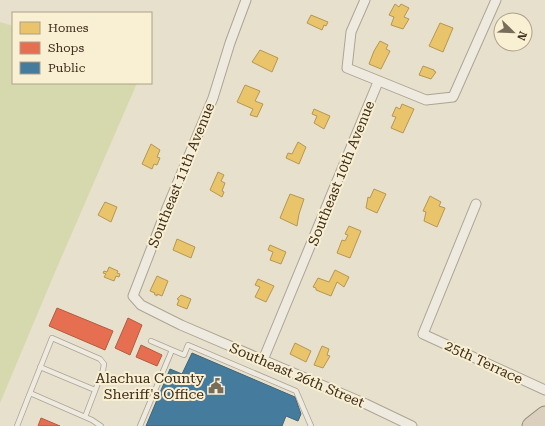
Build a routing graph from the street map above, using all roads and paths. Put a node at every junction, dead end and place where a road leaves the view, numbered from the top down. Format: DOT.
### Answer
graph roads {
  1 [pos="246,0"];
  2 [pos="365,0"];
  3 [pos="496,0"];
  4 [pos="378,82"];
  5 [pos="476,204"];
  6 [pos="181,325"];
  7 [pos="151,341"];
  8 [pos="172,350"];
  9 [pos="263,360"];
  10 [pos="40,367"];
  11 [pos="95,390"];
  12 [pos="545,390"];
  13 [pos="30,393"];
  14 [pos="545,415"];
  15 [pos="85,417"];
  16 [pos="17,426"];
  17 [pos="101,426"];
  18 [pos="140,426"];
  19 [pos="311,426"];
  20 [pos="412,426"];
  21 [pos="531,426"];
  1 -- 6 [label="street, Southeast 11th Avenue"];
  2 -- 4 [label="street"];
  3 -- 4 [label="street"];
  4 -- 9 [label="street, Southeast 10th Avenue"];
  5 -- 12 [label="street, 25th Terrace"];
  6 -- 9 [label="street, Southeast 26th Street"];
  7 -- 8 [label="lane"];
  8 -- 18 [label="lane"];
  8 -- 19 [label="lane"];
  9 -- 20 [label="street, Southeast 26th Street"];
  10 -- 11 [label="lane"];
  10 -- 11 [label="lane"];
  10 -- 13 [label="lane"];
  11 -- 15 [label="lane"];
  13 -- 15 [label="lane"];
  13 -- 16 [label="lane"];
  14 -- 21 [label="highway"];
  15 -- 17 [label="lane"];
}
